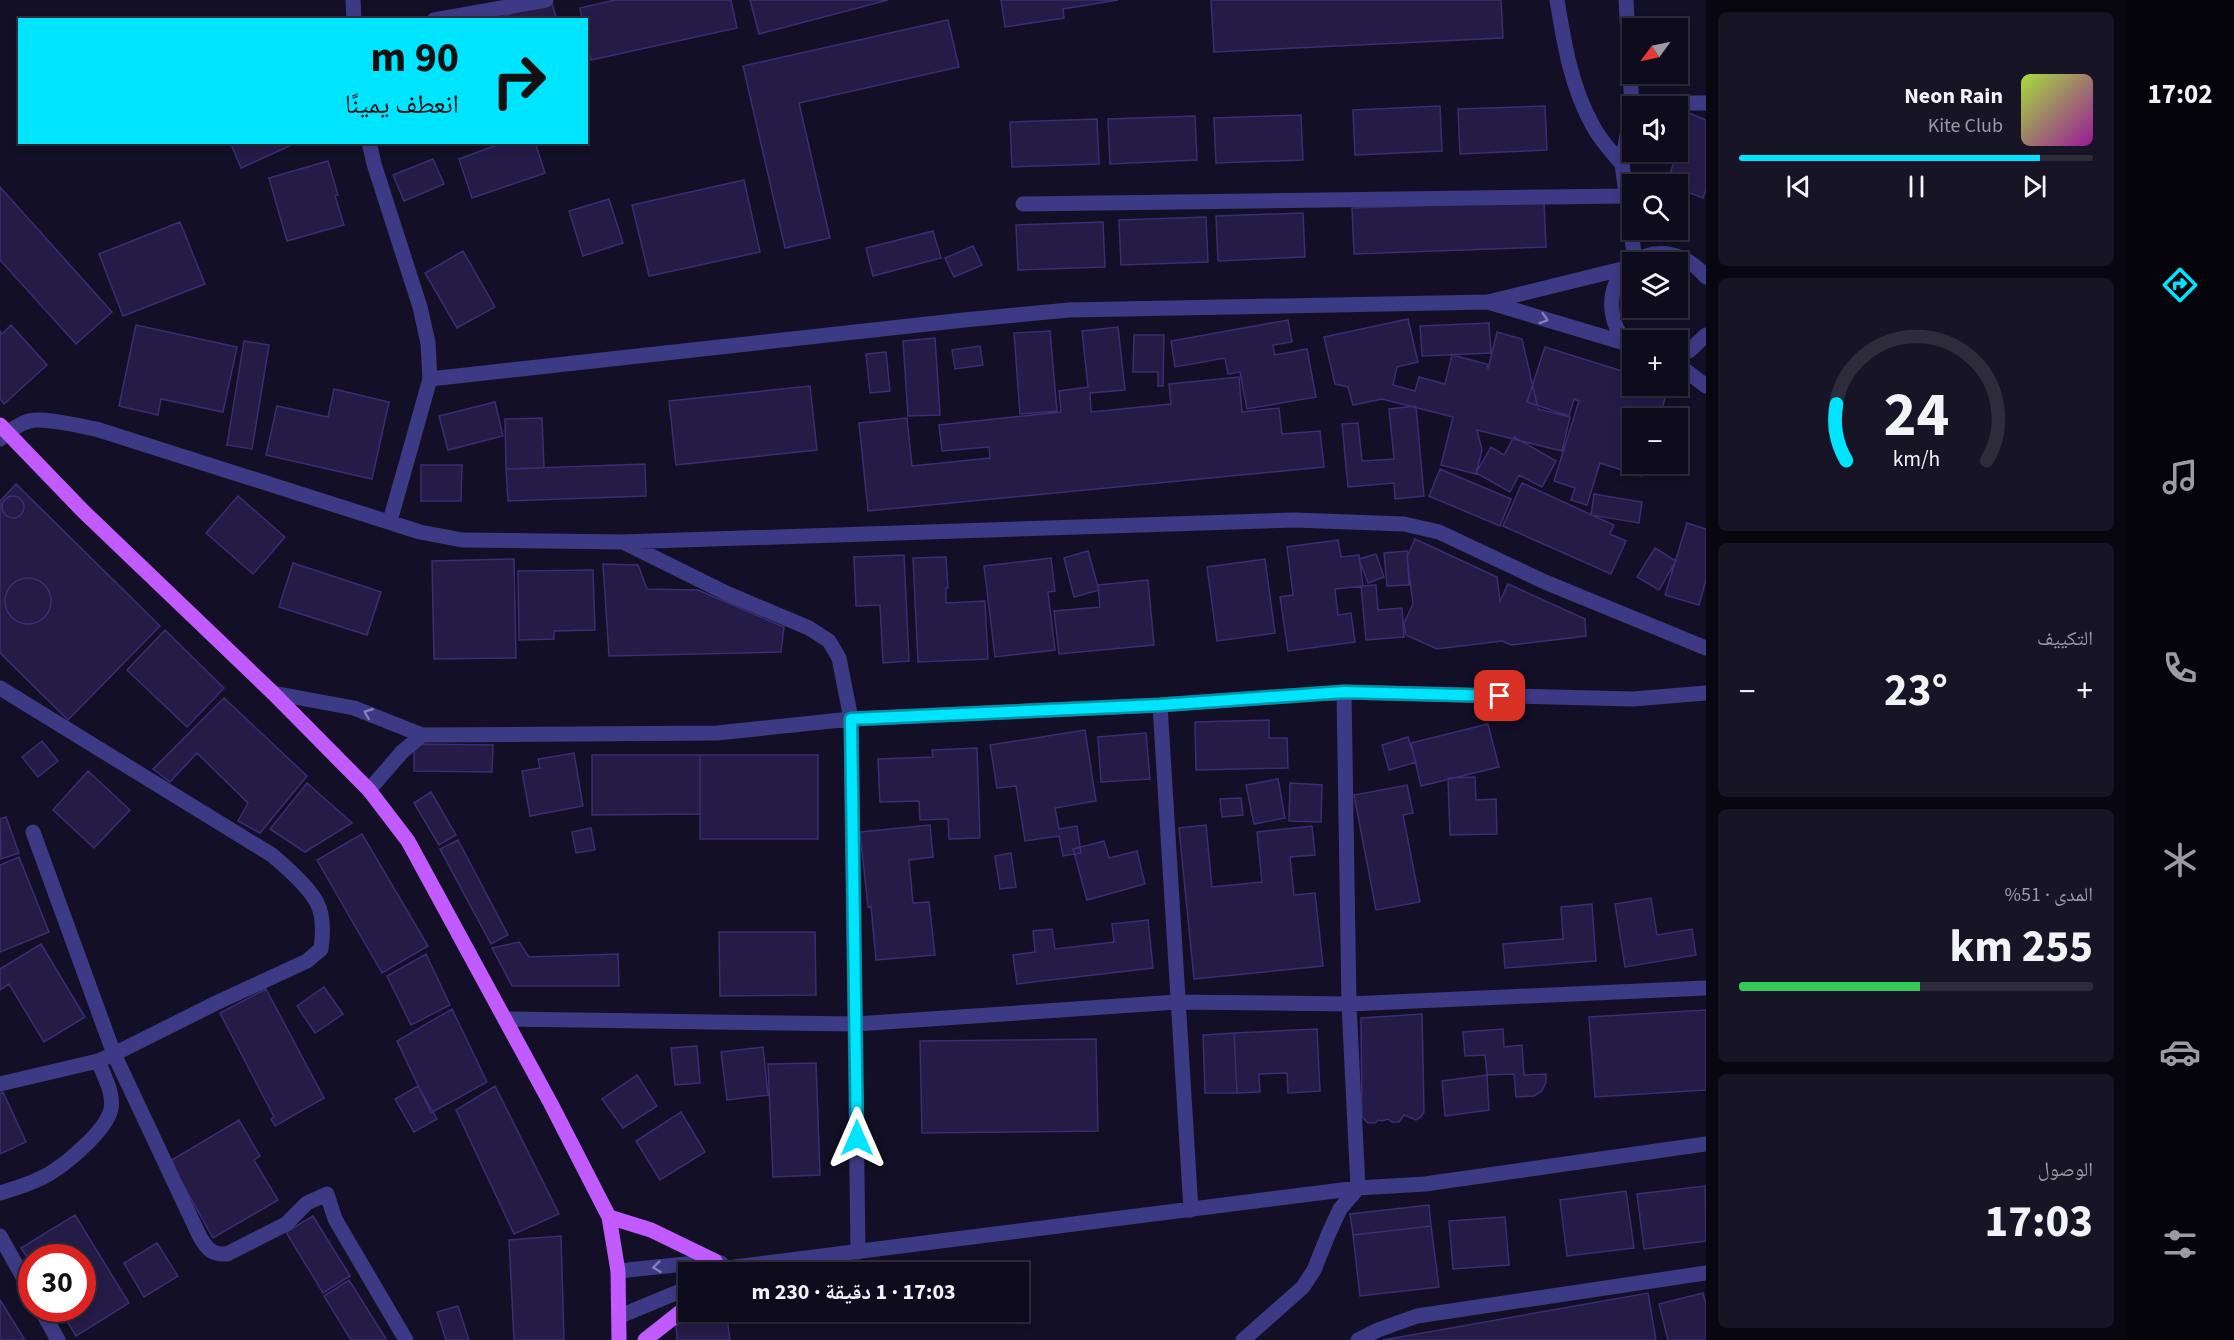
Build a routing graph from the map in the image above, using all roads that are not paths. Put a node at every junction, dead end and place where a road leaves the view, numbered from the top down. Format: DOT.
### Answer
graph roads {
  1 [pos="352,0"];
  2 [pos="546,0"];
  3 [pos="1557,0"];
  4 [pos="1626,0"];
  5 [pos="354,18"];
  6 [pos="445,18"];
  7 [pos="1631,96"];
  8 [pos="1706,103"];
  9 [pos="1688,104"];
  10 [pos="369,144"];
  11 [pos="1622,164"];
  12 [pos="1624,174"];
  13 [pos="1622,196"];
  14 [pos="1023,204"];
  15 [pos="1688,261"];
  16 [pos="1622,266"];
  17 [pos="1703,271"];
  18 [pos="1622,276"];
  19 [pos="1488,302"];
  20 [pos="1706,335"];
  21 [pos="1622,336"];
  22 [pos="1622,344"];
  23 [pos="1688,351"];
  24 [pos="1688,372"];
  25 [pos="430,379"];
  26 [pos="1706,386"];
  27 [pos="2,432"];
  28 [pos="390,521"];
  29 [pos="622,542"];
  30 [pos="1706,648"];
  31 [pos="0,688"];
  32 [pos="1344,692"];
  33 [pos="273,693"];
  34 [pos="1706,693"];
  35 [pos="1160,705"];
  36 [pos="851,719"];
  37 [pos="423,735"];
  38 [pos="369,790"];
  39 [pos="33,832"];
  40 [pos="1706,988"];
  41 [pos="1177,1002"];
  42 [pos="1349,1004"];
  43 [pos="505,1019"];
  44 [pos="856,1024"];
  45 [pos="114,1054"];
  46 [pos="98,1061"];
  47 [pos="0,1084"];
  48 [pos="1706,1144"];
  49 [pos="1358,1188"];
  50 [pos="0,1194"];
  51 [pos="1191,1210"];
  52 [pos="609,1217"];
  53 [pos="0,1236"];
  54 [pos="858,1252"];
  55 [pos="715,1262"];
  56 [pos="769,1262"];
  57 [pos="18,1268"];
  58 [pos="678,1269"];
  59 [pos="618,1271"];
  60 [pos="1706,1273"];
  61 [pos="678,1292"];
  62 [pos="678,1315"];
  63 [pos="620,1316"];
  64 [pos="48,1322"];
  65 [pos="58,1340"];
  66 [pos="406,1340"];
  67 [pos="620,1340"];
  68 [pos="645,1340"];
  69 [pos="1243,1340"];
  70 [pos="1358,1340"];
  1 -- 5 [label="street"];
  2 -- 6 [label="street"];
  3 -- 11 [label="street"];
  4 -- 7 [label="street"];
  8 -- 9 [label="street"];
  10 -- 25 [label="street"];
  11 -- 12 [label="street"];
  13 -- 14 [label="street"];
  15 -- 17 [label="street"];
  16 -- 19 [label="street"];
  18 -- 21 [label="street"];
  19 -- 22 [label="street, one-way"];
  19 -- 25 [label="street"];
  20 -- 23 [label="street"];
  24 -- 26 [label="street"];
  25 -- 28 [label="street"];
  27 -- 28 [label="street"];
  27 -- 33 [label="main road"];
  28 -- 29 [label="street"];
  29 -- 30 [label="street"];
  29 -- 36 [label="street"];
  31 -- 45 [label="street"];
  32 -- 34 [label="street"];
  32 -- 35 [label="street"];
  32 -- 42 [label="street"];
  37 -- 33 [label="street, one-way"];
  33 -- 38 [label="main road"];
  35 -- 36 [label="street"];
  35 -- 41 [label="street"];
  36 -- 37 [label="street"];
  36 -- 44 [label="street"];
  37 -- 38 [label="street"];
  38 -- 43 [label="main road"];
  39 -- 45 [label="street"];
  40 -- 42 [label="street"];
  41 -- 42 [label="street"];
  41 -- 44 [label="street"];
  41 -- 51 [label="street"];
  42 -- 49 [label="street"];
  43 -- 44 [label="street"];
  43 -- 52 [label="main road"];
  44 -- 54 [label="street"];
  45 -- 46 [label="street"];
  45 -- 66 [label="street"];
  46 -- 47 [label="street"];
  46 -- 50 [label="street"];
  48 -- 49 [label="street"];
  49 -- 51 [label="street"];
  49 -- 69 [label="street"];
  51 -- 54 [label="street"];
  52 -- 55 [label="main road"];
  52 -- 59 [label="main road"];
  53 -- 57 [label="street"];
  54 -- 56 [label="street"];
  58 -- 59 [label="street, one-way"];
  59 -- 63 [label="main road"];
  60 -- 70 [label="street"];
  61 -- 63 [label="street"];
  62 -- 68 [label="main road"];
  63 -- 67 [label="main road"];
  64 -- 65 [label="street"];
}
